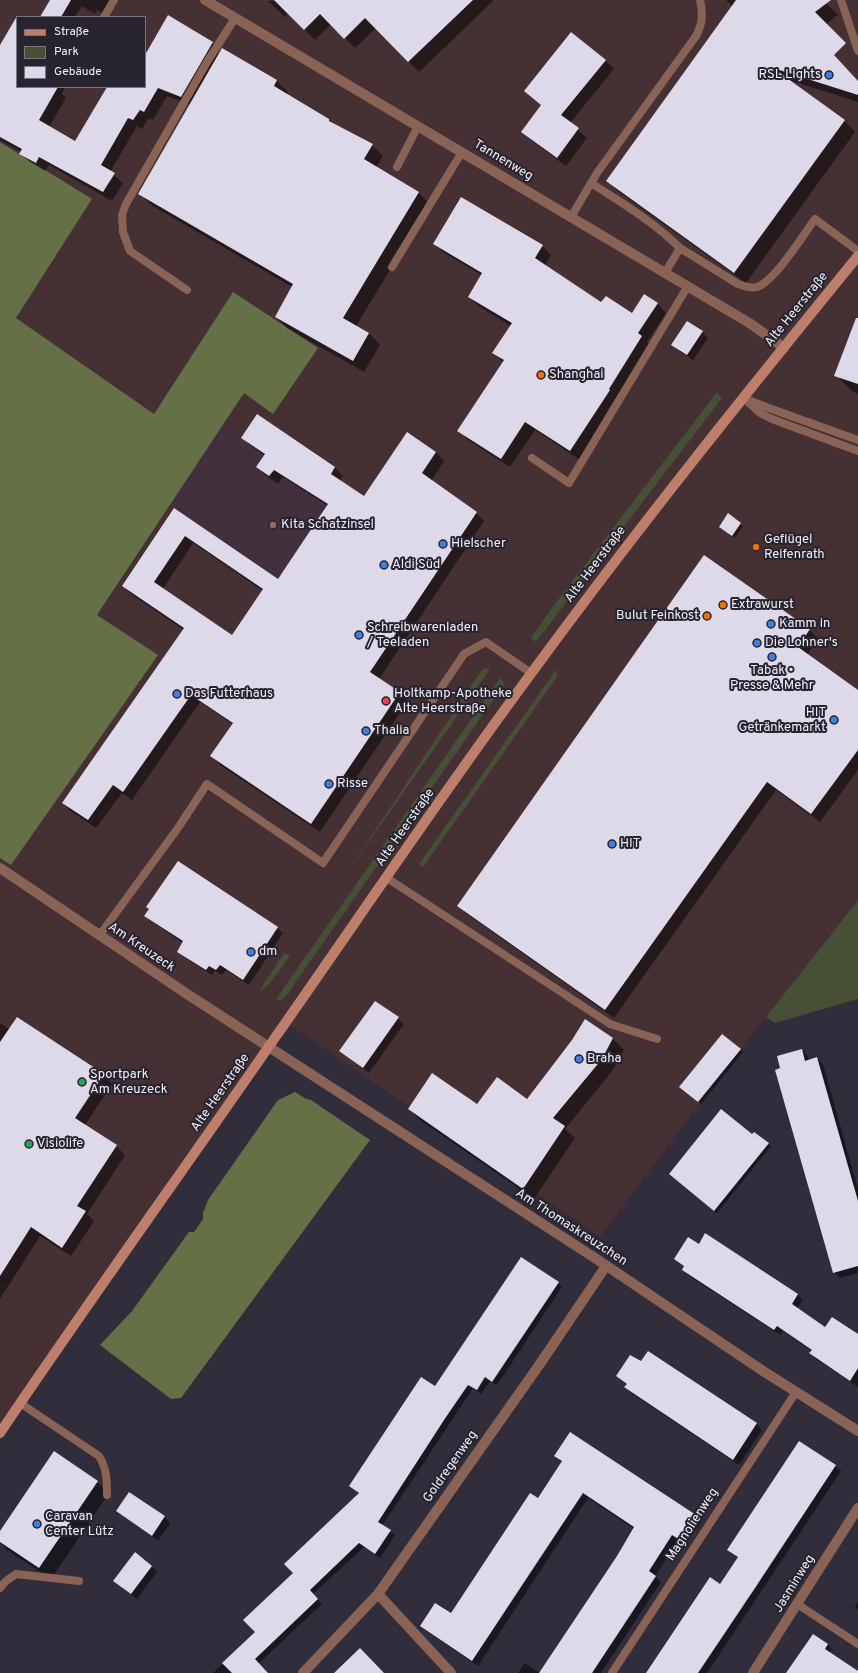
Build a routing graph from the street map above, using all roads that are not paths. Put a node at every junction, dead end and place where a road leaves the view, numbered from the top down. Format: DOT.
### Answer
graph roads {
  1 [pos="114,0"];
  2 [pos="205,0"];
  3 [pos="700,0"];
  4 [pos="841,0"];
  5 [pos="105,16"];
  6 [pos="235,18"];
  7 [pos="858,51"];
  8 [pos="418,126"];
  9 [pos="462,152"];
  10 [pos="397,166"];
  11 [pos="591,183"];
  12 [pos="571,217"];
  13 [pos="680,248"];
  14 [pos="858,251"];
  15 [pos="858,256"];
  16 [pos="392,267"];
  17 [pos="665,273"];
  18 [pos="688,286"];
  19 [pos="187,290"];
  20 [pos="784,348"];
  21 [pos="744,398"];
  22 [pos="858,440"];
  23 [pos="858,451"];
  24 [pos="532,458"];
  25 [pos="531,673"];
  26 [pos="0,868"];
  27 [pos="387,878"];
  28 [pos="99,936"];
  29 [pos="657,1039"];
  30 [pos="270,1046"];
  31 [pos="606,1266"];
  32 [pos="796,1392"];
  33 [pos="20,1403"];
  34 [pos="858,1431"];
  35 [pos="0,1433"];
  36 [pos="107,1495"];
  37 [pos="858,1508"];
  38 [pos="79,1581"];
  39 [pos="0,1588"];
  40 [pos="378,1594"];
  41 [pos="798,1604"];
  42 [pos="858,1644"];
  43 [pos="303,1673"];
  44 [pos="451,1673"];
  45 [pos="612,1673"];
  46 [pos="753,1673"];
  1 -- 5 [label="lane"];
  2 -- 6 [label="street, Tannenweg"];
  3 -- 11 [label="lane"];
  4 -- 7 [label="lane"];
  6 -- 8 [label="street, Tannenweg"];
  6 -- 19 [label="lane"];
  8 -- 9 [label="street, Tannenweg"];
  8 -- 10 [label="lane"];
  9 -- 12 [label="street, Tannenweg"];
  9 -- 16 [label="lane"];
  11 -- 12 [label="lane"];
  11 -- 13 [label="lane"];
  12 -- 17 [label="street, Tannenweg"];
  13 -- 14 [label="lane"];
  13 -- 17 [label="lane"];
  15 -- 20 [label="street, Alte Heerstraße"];
  17 -- 18 [label="street, Tannenweg"];
  18 -- 20 [label="street, Tannenweg"];
  18 -- 24 [label="lane"];
  20 -- 21 [label="street, Alte Heerstraße"];
  21 -- 22 [label="lane"];
  21 -- 23 [label="lane"];
  21 -- 25 [label="street, Alte Heerstraße"];
  25 -- 27 [label="street, Alte Heerstraße"];
  25 -- 28 [label="lane"];
  26 -- 28 [label="street, Am Kreuzeck"];
  27 -- 29 [label="lane"];
  27 -- 30 [label="street, Alte Heerstraße"];
  28 -- 30 [label="street, Am Kreuzeck"];
  30 -- 31 [label="street, Am Thomaskreuzchen"];
  30 -- 33 [label="street, Alte Heerstraße"];
  31 -- 32 [label="street, Am Thomaskreuzchen"];
  31 -- 40 [label="street, Goldregenweg"];
  32 -- 34 [label="street, Am Thomaskreuzchen"];
  32 -- 45 [label="lane, Magnolienweg"];
  33 -- 35 [label="street, Alte Heerstraße"];
  33 -- 36 [label="lane"];
  37 -- 41 [label="street, Jasminweg"];
  38 -- 39 [label="lane"];
  40 -- 43 [label="street, Goldregenweg"];
  40 -- 44 [label="street"];
  41 -- 42 [label="lane"];
  41 -- 46 [label="street, Jasminweg"];
}
